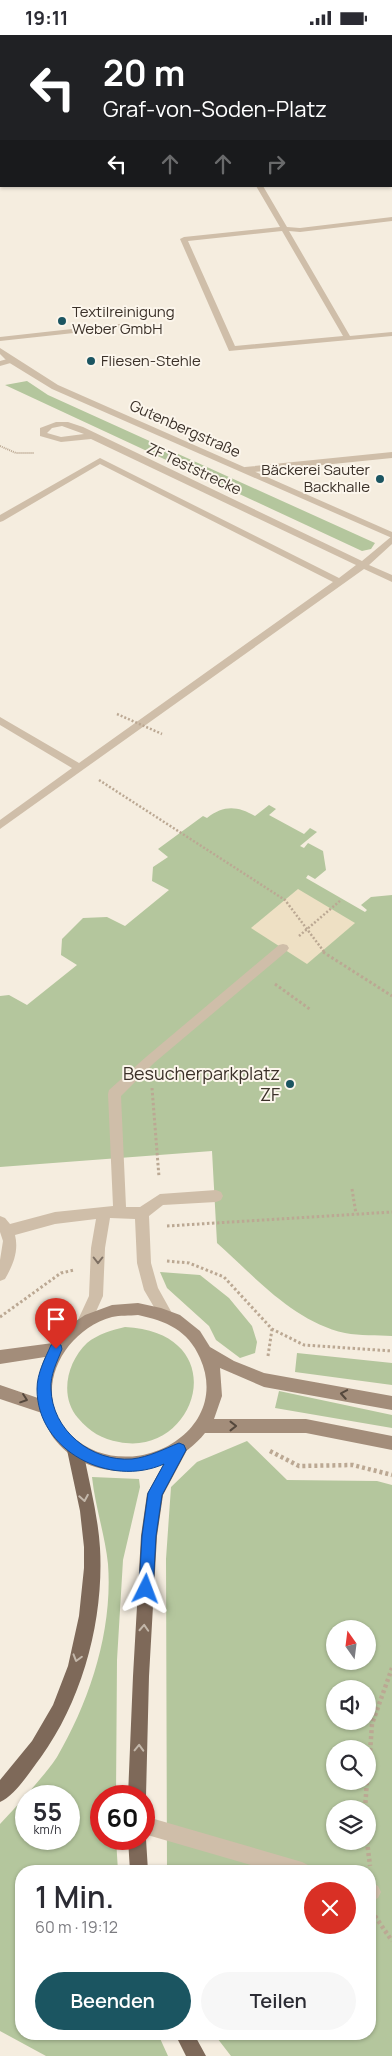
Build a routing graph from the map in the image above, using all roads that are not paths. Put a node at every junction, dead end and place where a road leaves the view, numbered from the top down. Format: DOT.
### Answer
graph roads {
  1 [pos="260,187"];
  2 [pos="390,219"];
  3 [pos="392,227"];
  4 [pos="284,229"];
  5 [pos="117,326"];
  6 [pos="392,334"];
  7 [pos="348,338"];
  8 [pos="0,339"];
  9 [pos="0,350"];
  10 [pos="11,360"];
  11 [pos="0,364"];
  12 [pos="92,436"];
  13 [pos="392,455"];
  14 [pos="245,470"];
  15 [pos="0,519"];
  16 [pos="392,535"];
  17 [pos="392,539"];
  18 [pos="363,565"];
  19 [pos="392,579"];
  20 [pos="339,581"];
  21 [pos="0,720"];
  22 [pos="80,768"];
  23 [pos="0,825"];
  24 [pos="283,948"];
  25 [pos="216,1196"];
  26 [pos="104,1212"];
  27 [pos="120,1213"];
  28 [pos="142,1213"];
  29 [pos="4,1226"];
  30 [pos="0,1275"];
  31 [pos="166,1315"];
  32 [pos="84,1322"];
  33 [pos="56,1349"];
  34 [pos="208,1353"];
  35 [pos="0,1357"];
  36 [pos="0,1391"];
  37 [pos="392,1403"];
  38 [pos="47,1408"];
  39 [pos="203,1426"];
  40 [pos="392,1443"];
  41 [pos="75,1450"];
  42 [pos="179,1450"];
  43 [pos="137,1785"];
  44 [pos="0,1793"];
  45 [pos="155,1828"];
  46 [pos="138,1850"];
  47 [pos="139,1865"];
  48 [pos="281,1865"];
  49 [pos="187,2040"];
  50 [pos="196,2056"];
  1 -- 4 [label="street"];
  2 -- 3 [label="street"];
  2 -- 4 [label="street"];
  4 -- 7 [label="street"];
  4 -- 7 [label="street"];
  5 -- 8 [label="street"];
  6 -- 7 [label="street"];
  9 -- 10 [label="street, Gutenbergstraße"];
  10 -- 11 [label="street"];
  10 -- 14 [label="street, Gutenbergstraße"];
  12 -- 12 [label="street, ZF Teststrecke"];
  12 -- 18 [label="street, ZF Teststrecke"];
  13 -- 14 [label="street"];
  14 -- 16 [label="street, Gutenbergstraße"];
  15 -- 20 [label="street"];
  17 -- 18 [label="street"];
  18 -- 19 [label="street, ZF Teststrecke"];
  18 -- 20 [label="street"];
  20 -- 22 [label="street"];
  21 -- 22 [label="street"];
  22 -- 23 [label="street"];
  24 -- 27 [label="street"];
  25 -- 28 [label="street"];
  26 -- 27 [label="street"];
  26 -- 29 [label="street"];
  26 -- 32 [label="street, one-way"];
  27 -- 28 [label="street"];
  28 -- 31 [label="street"];
  29 -- 30 [label="street"];
  31 -- 32 [label="street"];
  31 -- 34 [label="street"];
  32 -- 33 [label="street"];
  33 -- 35 [label="street"];
  33 -- 38 [label="street"];
  37 -- 34 [label="street, one-way"];
  34 -- 39 [label="street"];
  36 -- 38 [label="street, one-way"];
  38 -- 41 [label="street"];
  39 -- 40 [label="street, one-way"];
  39 -- 42 [label="street"];
  41 -- 42 [label="street"];
  41 -- 44 [label="main road, one-way"];
  43 -- 42 [label="main road, one-way"];
  45 -- 48 [label="street"];
  46 -- 47 [label="main road"];
  49 -- 50 [label="main road"];
}
